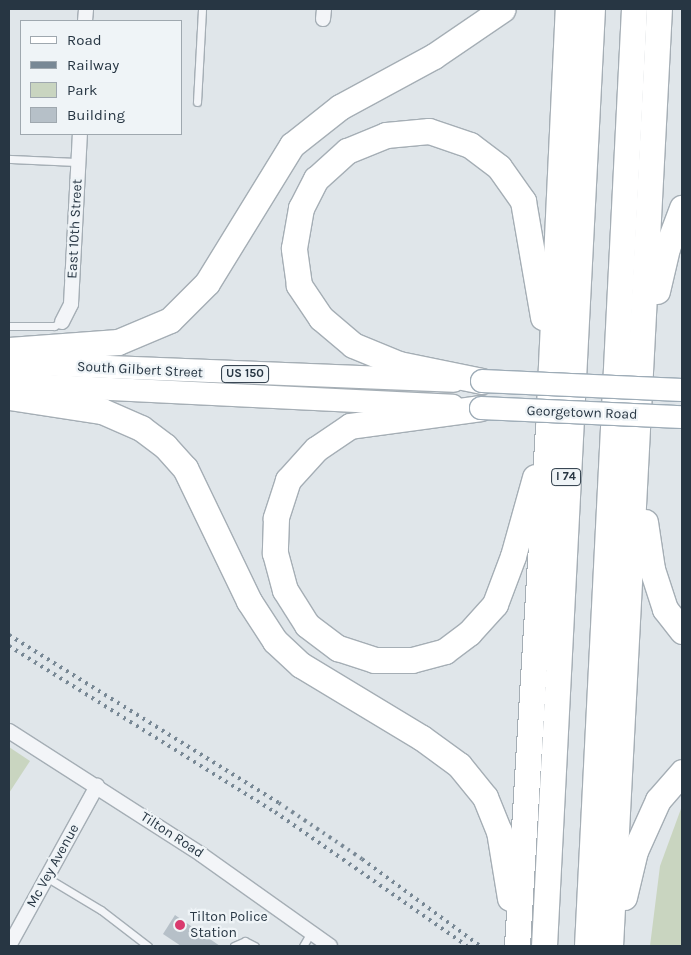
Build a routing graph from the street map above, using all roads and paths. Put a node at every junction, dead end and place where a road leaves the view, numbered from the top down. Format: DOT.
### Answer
graph roads {
  1 [pos="202,9"];
  2 [pos="503,9"];
  3 [pos="568,9"];
  4 [pos="592,9"];
  5 [pos="634,9"];
  6 [pos="659,9"];
  7 [pos="197,102"];
  8 [pos="80,135"];
  9 [pos="9,159"];
  10 [pos="78,162"];
  11 [pos="682,208"];
  12 [pos="62,322"];
  13 [pos="9,326"];
  14 [pos="9,350"];
  15 [pos="643,352"];
  16 [pos="550,362"];
  17 [pos="9,363"];
  18 [pos="482,381"];
  19 [pos="9,384"];
  20 [pos="682,390"];
  21 [pos="9,397"];
  22 [pos="481,408"];
  23 [pos="682,417"];
  24 [pos="548,428"];
  25 [pos="638,465"];
  26 [pos="682,631"];
  27 [pos="9,731"];
  28 [pos="682,772"];
  29 [pos="97,786"];
  30 [pos="46,877"];
  31 [pos="311,932"];
  32 [pos="9,946"];
  33 [pos="148,946"];
  34 [pos="234,946"];
  35 [pos="255,946"];
  36 [pos="303,946"];
  37 [pos="330,946"];
  38 [pos="517,946"];
  39 [pos="544,946"];
  40 [pos="587,946"];
  41 [pos="612,946"];
  1 -- 7 [label="lane"];
  2 -- 14 [label="highway"];
  3 -- 16 [label="highway"];
  4 -- 39 [label="highway, I 74"];
  5 -- 40 [label="highway"];
  6 -- 15 [label="highway"];
  8 -- 10 [label="street, East 10th Street"];
  9 -- 10 [label="lane"];
  10 -- 12 [label="street, East 10th Street"];
  11 -- 15 [label="highway"];
  12 -- 13 [label="lane"];
  15 -- 25 [label="highway"];
  16 -- 18 [label="highway"];
  16 -- 24 [label="highway"];
  17 -- 18 [label="main road, South Gilbert Street / US 150"];
  18 -- 20 [label="main road, Georgetown Road / US 150, bridge"];
  19 -- 22 [label="main road, South Gilbert Street / US 150"];
  21 -- 38 [label="highway"];
  22 -- 23 [label="main road, Georgetown Road / US 150, bridge"];
  22 -- 24 [label="highway"];
  24 -- 38 [label="highway"];
  25 -- 26 [label="highway"];
  25 -- 41 [label="highway"];
  27 -- 29 [label="street, Tilton Road"];
  28 -- 41 [label="highway"];
  29 -- 30 [label="street, Mc Vey Avenue"];
  29 -- 31 [label="street, Tilton Road"];
  30 -- 32 [label="street, Mc Vey Avenue"];
  30 -- 33 [label="lane"];
  31 -- 36 [label="lane"];
  31 -- 37 [label="street, Tilton Road"];
  34 -- 35 [label="lane"];
}
